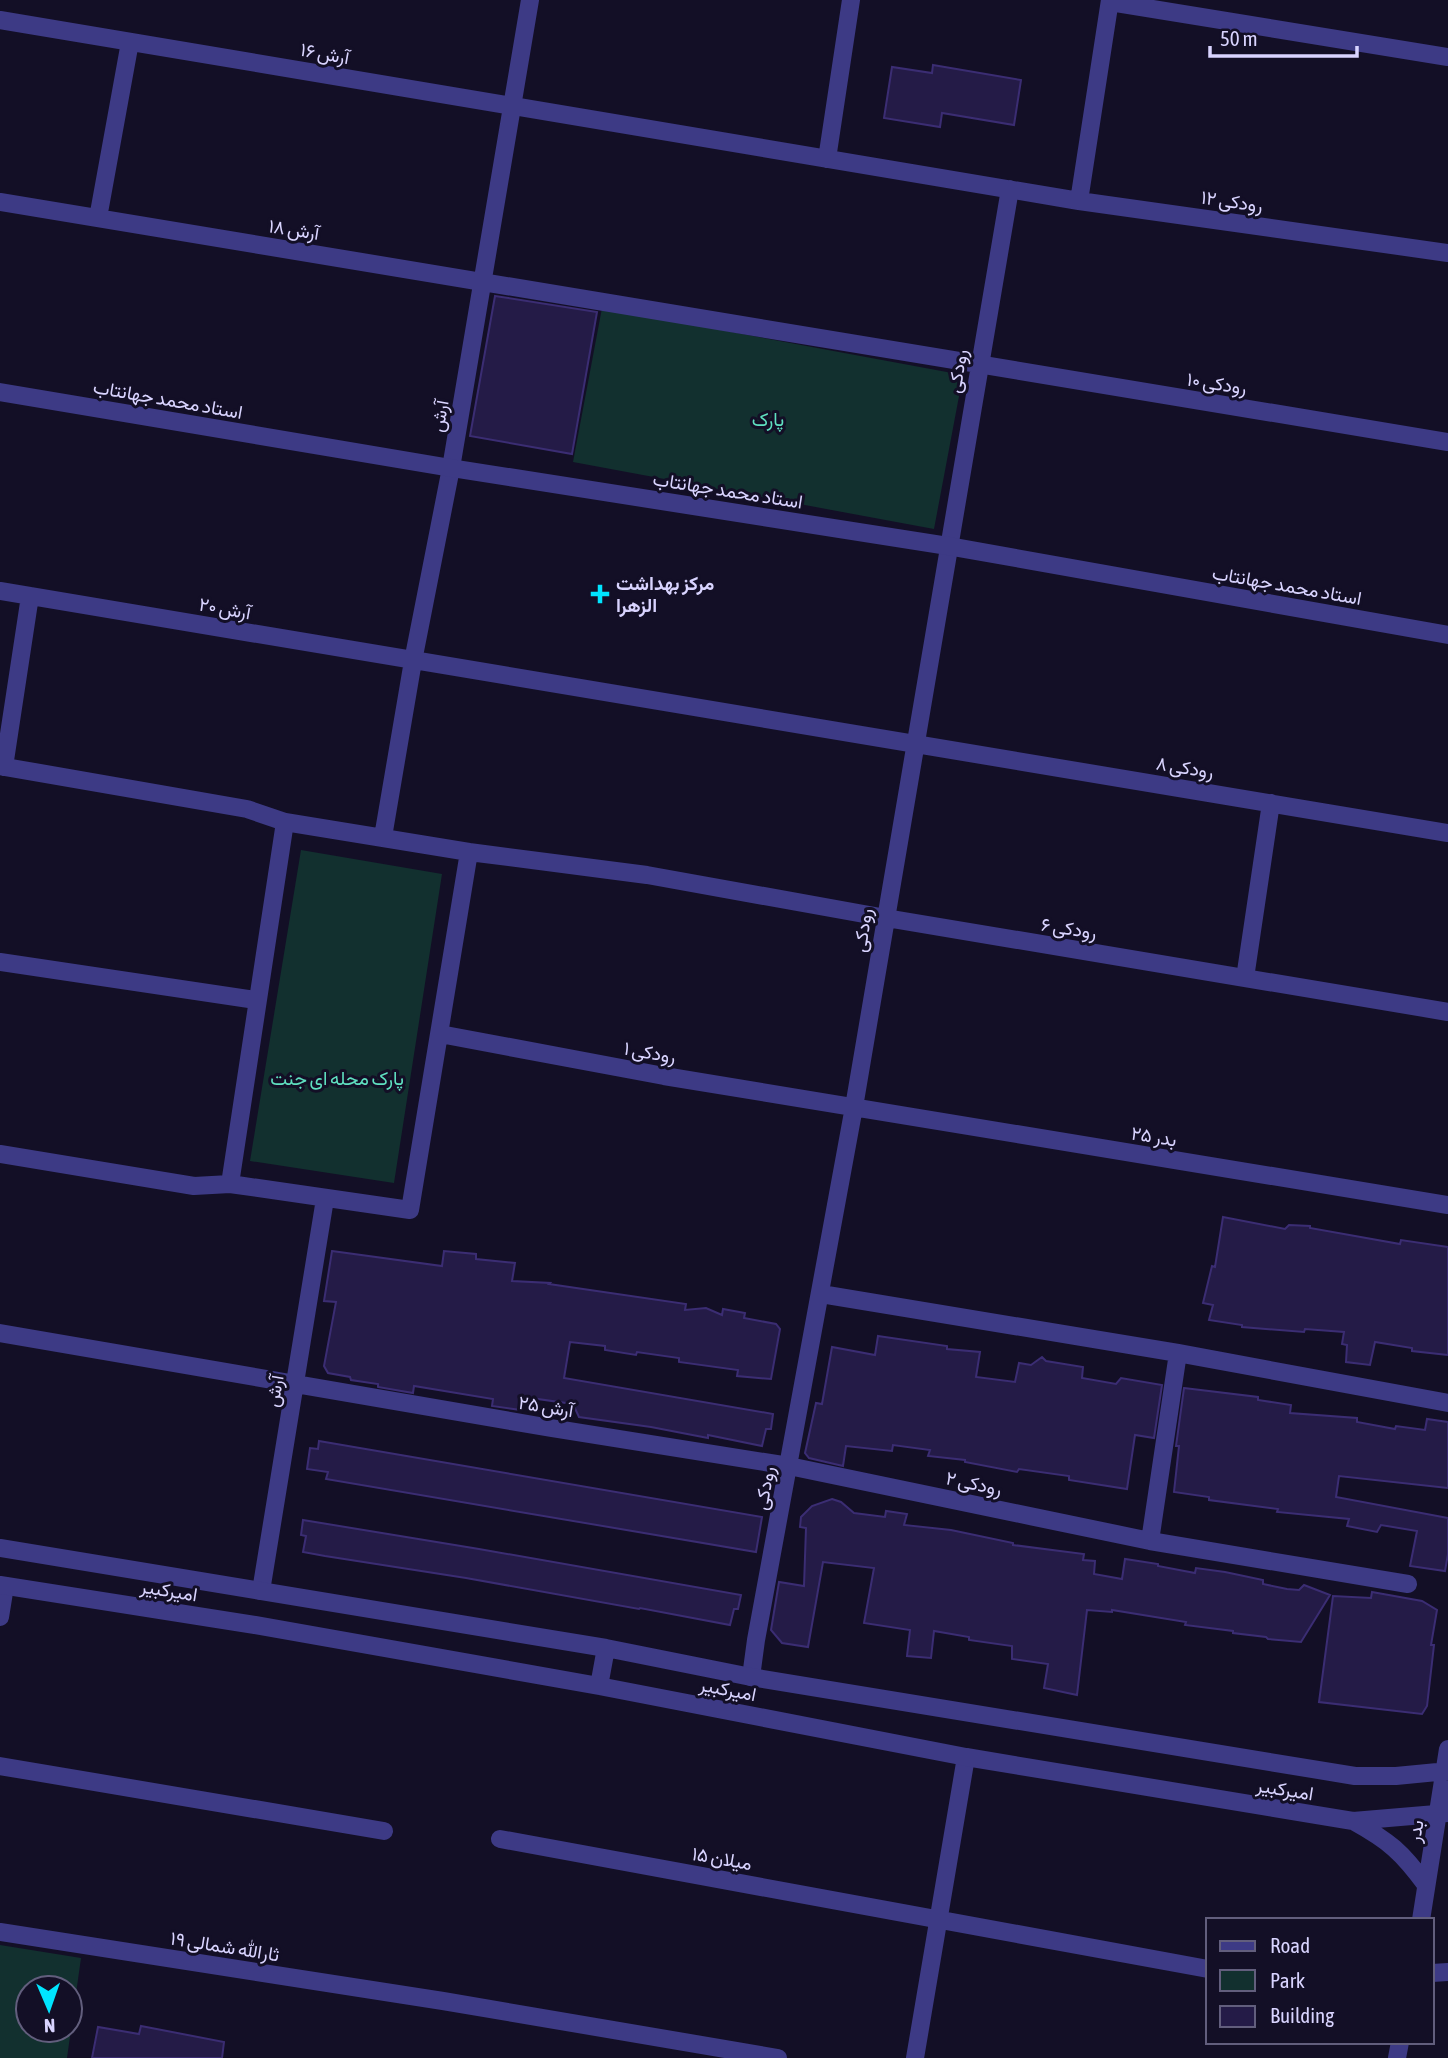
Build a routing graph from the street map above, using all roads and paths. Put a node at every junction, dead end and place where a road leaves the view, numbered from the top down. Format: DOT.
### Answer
graph roads {
  1 [pos="530,0"];
  2 [pos="851,0"];
  3 [pos="1110,1"];
  4 [pos="0,20"];
  5 [pos="130,42"];
  6 [pos="1448,57"];
  7 [pos="512,106"];
  8 [pos="827,159"];
  9 [pos="1010,190"];
  10 [pos="1079,201"];
  11 [pos="0,202"];
  12 [pos="98,218"];
  13 [pos="1448,253"];
  14 [pos="482,282"];
  15 [pos="731,323"];
  16 [pos="979,365"];
  17 [pos="0,392"];
  18 [pos="1448,442"];
  19 [pos="451,468"];
  20 [pos="948,546"];
  21 [pos="0,591"];
  22 [pos="30,596"];
  23 [pos="1448,635"];
  24 [pos="414,661"];
  25 [pos="667,702"];
  26 [pos="915,744"];
  27 [pos="2,766"];
  28 [pos="1271,803"];
  29 [pos="285,822"];
  30 [pos="1448,832"];
  31 [pos="383,837"];
  32 [pos="469,852"];
  33 [pos="886,918"];
  34 [pos="0,962"];
  35 [pos="1245,978"];
  36 [pos="256,1000"];
  37 [pos="1448,1012"];
  38 [pos="440,1034"];
  39 [pos="854,1107"];
  40 [pos="0,1154"];
  41 [pos="230,1184"];
  42 [pos="325,1199"];
  43 [pos="1448,1205"];
  44 [pos="821,1294"];
  45 [pos="0,1333"];
  46 [pos="1178,1353"];
  47 [pos="296,1385"];
  48 [pos="1448,1403"];
  49 [pos="789,1466"];
  50 [pos="1150,1541"];
  51 [pos="0,1548"];
  52 [pos="1408,1584"];
  53 [pos="2,1585"];
  54 [pos="261,1591"];
  55 [pos="0,1617"];
  56 [pos="606,1648"];
  57 [pos="751,1677"];
  58 [pos="599,1686"];
  59 [pos="1448,1749"];
  60 [pos="966,1757"];
  61 [pos="0,1766"];
  62 [pos="1446,1771"];
  63 [pos="1443,1814"];
  64 [pos="1353,1821"];
  65 [pos="384,1831"];
  66 [pos="500,1839"];
  67 [pos="1426,1885"];
  68 [pos="937,1918"];
  69 [pos="1421,1918"];
  70 [pos="0,1932"];
  71 [pos="1206,1969"];
  72 [pos="778,2058"];
  73 [pos="915,2058"];
  1 -- 7 [label="street, آرش"];
  2 -- 8 [label="street"];
  3 -- 6 [label="street"];
  3 -- 10 [label="street"];
  4 -- 5 [label="street, آرش ۱۶"];
  5 -- 7 [label="street, آرش ۱۶"];
  5 -- 12 [label="street"];
  7 -- 8 [label="street, آرش ۱۶"];
  7 -- 14 [label="street, آرش"];
  8 -- 9 [label="street, رودکی ۱۲"];
  9 -- 10 [label="street, رودکی ۱۲"];
  9 -- 16 [label="street, رودکی"];
  10 -- 13 [label="street, رودکی ۱۲"];
  11 -- 12 [label="street, آرش ۱۸"];
  12 -- 14 [label="street, آرش ۱۸"];
  14 -- 15 [label="street, آرش ۱۸"];
  14 -- 19 [label="street, آرش"];
  15 -- 16 [label="street, رودکی ۱۰"];
  16 -- 18 [label="street, رودکی ۱۰"];
  16 -- 20 [label="street, رودکی"];
  17 -- 19 [label="street, استاد محمد جهانتاب"];
  19 -- 20 [label="street, استاد محمد جهانتاب"];
  19 -- 24 [label="street, آرش"];
  20 -- 23 [label="street, استاد محمد جهانتاب"];
  20 -- 26 [label="street, رودکی"];
  21 -- 22 [label="street, آرش ۲۰"];
  22 -- 24 [label="street, آرش ۲۰"];
  22 -- 27 [label="street"];
  24 -- 25 [label="street, آرش ۲۰"];
  24 -- 31 [label="street, آرش"];
  25 -- 26 [label="street, رودکی ۸"];
  26 -- 28 [label="street, رودکی ۸"];
  26 -- 33 [label="street, رودکی"];
  27 -- 29 [label="street, رودکی ۶"];
  28 -- 30 [label="street, رودکی ۸"];
  28 -- 35 [label="street"];
  29 -- 31 [label="street, رودکی ۶"];
  29 -- 36 [label="street"];
  31 -- 32 [label="street, رودکی ۶"];
  32 -- 33 [label="street, رودکی ۶"];
  32 -- 38 [label="street"];
  33 -- 35 [label="street, رودکی ۶"];
  33 -- 39 [label="street, رودکی"];
  34 -- 36 [label="street"];
  35 -- 37 [label="street, رودکی ۶"];
  36 -- 41 [label="street"];
  38 -- 39 [label="street, رودکی ۱"];
  38 -- 42 [label="street"];
  39 -- 43 [label="street, بدر ۲۵"];
  39 -- 44 [label="street, رودکی"];
  40 -- 41 [label="street"];
  41 -- 42 [label="street"];
  42 -- 47 [label="street, آرش"];
  44 -- 46 [label="street"];
  44 -- 49 [label="street, رودکی"];
  45 -- 47 [label="street, آرش ۲۵"];
  46 -- 48 [label="street"];
  46 -- 50 [label="street"];
  47 -- 49 [label="street, آرش ۲۵"];
  47 -- 54 [label="street, آرش"];
  49 -- 50 [label="street, رودکی ۲"];
  49 -- 57 [label="street, رودکی"];
  50 -- 52 [label="street, رودکی ۲"];
  51 -- 54 [label="street, امیرکبیر"];
  53 -- 55 [label="street"];
  53 -- 58 [label="street, امیرکبیر"];
  54 -- 56 [label="street, امیرکبیر"];
  56 -- 57 [label="street, امیرکبیر"];
  56 -- 58 [label="street"];
  57 -- 62 [label="street, امیرکبیر"];
  58 -- 60 [label="street, امیرکبیر"];
  59 -- 62 [label="street, بدر"];
  60 -- 64 [label="street, امیرکبیر"];
  60 -- 68 [label="street"];
  61 -- 65 [label="street"];
  62 -- 63 [label="street, بدر"];
  63 -- 64 [label="street, امیرکبیر"];
  63 -- 67 [label="street, بدر"];
  64 -- 67 [label="street"];
  66 -- 68 [label="street, میلان ۱۵"];
  67 -- 69 [label="street, بدر"];
  68 -- 71 [label="street, میلان ۱۵"];
  68 -- 73 [label="street"];
  70 -- 72 [label="street, ثارالله شمالی ۱۹"];
}
